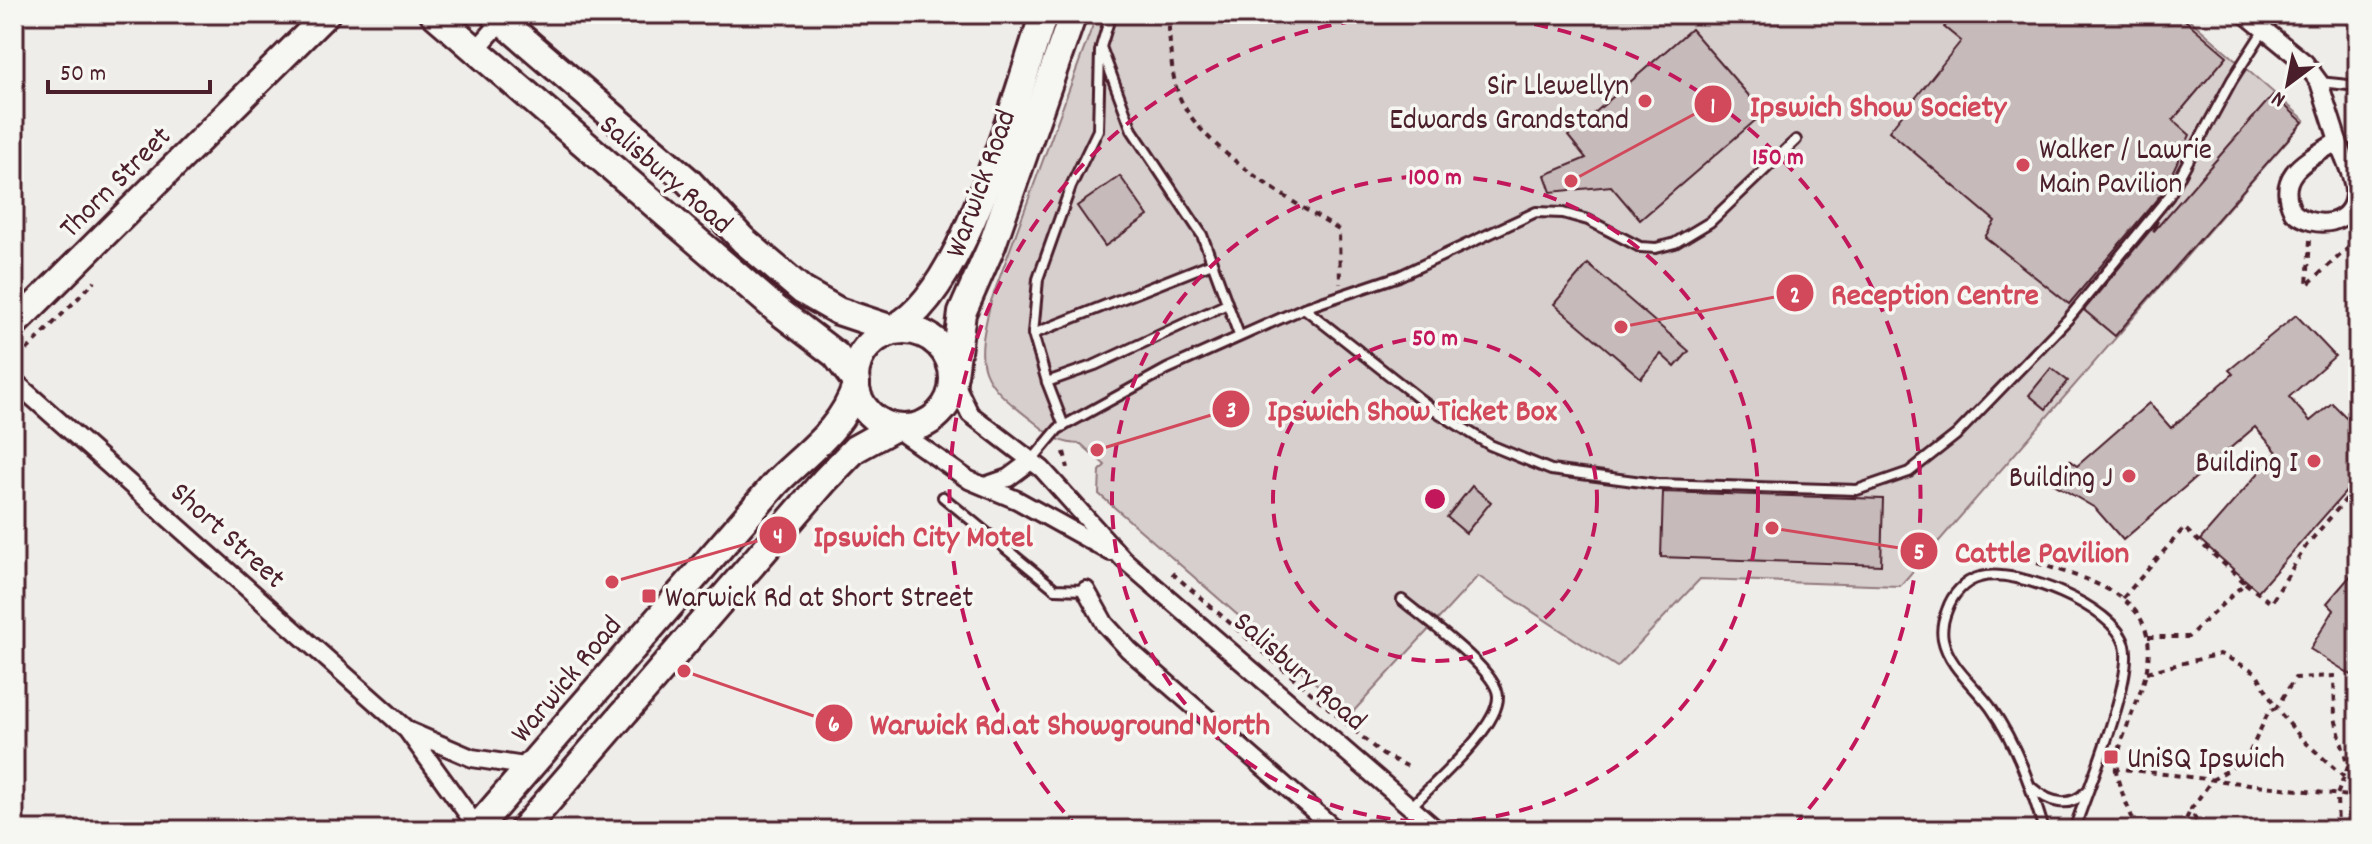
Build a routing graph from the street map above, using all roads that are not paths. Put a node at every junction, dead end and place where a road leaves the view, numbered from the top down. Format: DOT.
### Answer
graph roads {
  1 [pos="327,14"];
  2 [pos="434,14"];
  3 [pos="1044,14"];
  4 [pos="1073,14"];
  5 [pos="1111,14"];
  6 [pos="2245,14"];
  7 [pos="501,16"];
  8 [pos="2264,30"];
  9 [pos="1101,47"];
  10 [pos="476,50"];
  11 [pos="2319,82"];
  12 [pos="2358,88"];
  13 [pos="1796,140"];
  14 [pos="2338,141"];
  15 [pos="1212,263"];
  16 [pos="1227,304"];
  17 [pos="1304,308"];
  18 [pos="14,325"];
  19 [pos="894,328"];
  20 [pos="1033,334"];
  21 [pos="1239,335"];
  22 [pos="954,378"];
  23 [pos="14,381"];
  24 [pos="1047,382"];
  25 [pos="856,384"];
  26 [pos="1064,426"];
  27 [pos="894,428"];
  28 [pos="1032,460"];
  29 [pos="985,486"];
  30 [pos="943,497"];
  31 [pos="1123,559"];
  32 [pos="1086,590"];
  33 [pos="1402,600"];
  34 [pos="407,730"];
  35 [pos="531,767"];
  36 [pos="2031,787"];
  37 [pos="2088,789"];
  38 [pos="1411,808"];
  39 [pos="476,829"];
  40 [pos="523,830"];
  41 [pos="1336,830"];
  42 [pos="1437,830"];
  43 [pos="2044,830"];
  44 [pos="2074,830"];
  1 -- 18 [label="main road, Thorn Street"];
  2 -- 10 [label="main road, Salisbury Road"];
  3 -- 19 [label="main road, Warwick Road"];
  4 -- 22 [label="main road, Warwick Road"];
  5 -- 9 [label="lane"];
  6 -- 8 [label="street"];
  7 -- 10 [label="street"];
  7 -- 19 [label="main road, Salisbury Road"];
  8 -- 11 [label="street"];
  8 -- 17 [label="lane"];
  9 -- 15 [label="lane"];
  9 -- 20 [label="lane"];
  10 -- 25 [label="main road, Salisbury Road"];
  11 -- 12 [label="lane"];
  11 -- 14 [label="street"];
  13 -- 17 [label="lane"];
  14 -- 14 [label="street"];
  15 -- 16 [label="lane"];
  15 -- 20 [label="lane"];
  16 -- 21 [label="lane"];
  16 -- 24 [label="lane"];
  17 -- 21 [label="lane"];
  19 -- 22 [label="main road"];
  19 -- 25 [label="main road"];
  20 -- 24 [label="lane"];
  21 -- 26 [label="lane"];
  22 -- 27 [label="main road"];
  22 -- 28 [label="street, Salisbury Road"];
  23 -- 34 [label="street, Short Street"];
  24 -- 26 [label="lane"];
  25 -- 27 [label="main road"];
  25 -- 35 [label="main road, Warwick Road"];
  26 -- 28 [label="lane"];
  27 -- 29 [label="street, Salisbury Road"];
  27 -- 40 [label="main road"];
  28 -- 29 [label="street"];
  28 -- 31 [label="street, Salisbury Road"];
  29 -- 31 [label="street, Salisbury Road"];
  30 -- 32 [label="lane"];
  31 -- 38 [label="street, Salisbury Road"];
  32 -- 41 [label="street"];
  33 -- 38 [label="lane"];
  34 -- 35 [label="street, Short Street"];
  34 -- 39 [label="street, Short Street"];
  35 -- 39 [label="main road, Warwick Road"];
  36 -- 37 [label="lane"];
  36 -- 37 [label="lane"];
  36 -- 43 [label="lane"];
  37 -- 44 [label="lane"];
  38 -- 42 [label="street, Salisbury Road"];
}
